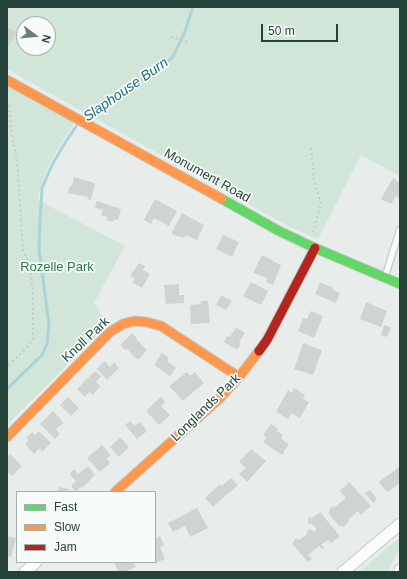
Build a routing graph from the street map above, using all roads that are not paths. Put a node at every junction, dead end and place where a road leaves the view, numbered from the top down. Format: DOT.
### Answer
graph roads {
  1 [pos="7,80"];
  2 [pos="400,229"];
  3 [pos="312,246"];
  4 [pos="385,278"];
  5 [pos="400,284"];
  6 [pos="239,377"];
  7 [pos="7,437"];
  8 [pos="116,491"];
  9 [pos="400,524"];
  10 [pos="35,563"];
  11 [pos="25,572"];
  12 [pos="343,572"];
  1 -- 3 [label="street, Monument Road"];
  2 -- 4 [label="lane"];
  3 -- 4 [label="street, Monument Road"];
  3 -- 6 [label="street, Longlands Park"];
  4 -- 5 [label="street, Monument Road"];
  6 -- 7 [label="street, Knoll Park"];
  6 -- 8 [label="street, Longlands Park"];
  9 -- 12 [label="street"];
  10 -- 11 [label="street"];
}
